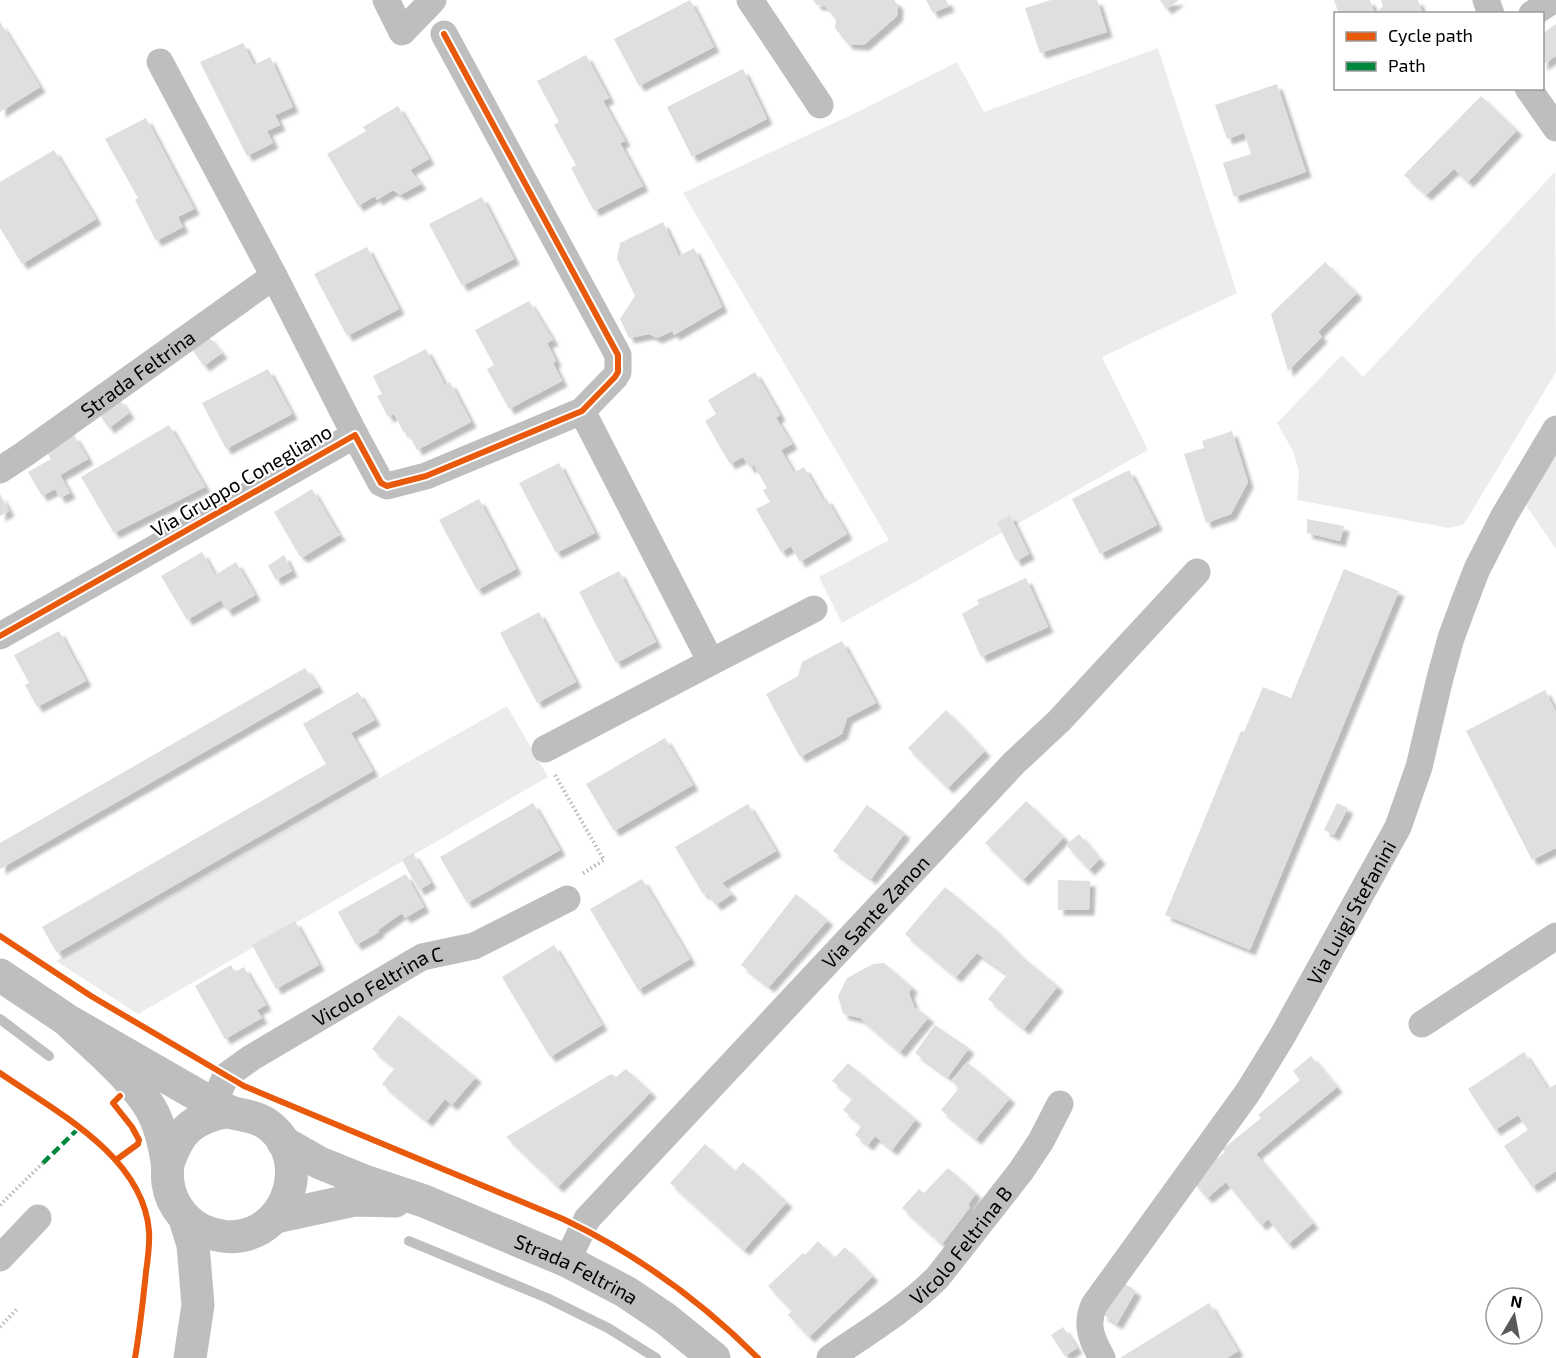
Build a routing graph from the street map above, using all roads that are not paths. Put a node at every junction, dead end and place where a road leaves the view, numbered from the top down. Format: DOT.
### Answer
graph roads {
  1 [pos="386,0"];
  2 [pos="433,0"];
  3 [pos="750,0"];
  4 [pos="1553,0"];
  5 [pos="1535,12"];
  6 [pos="444,34"];
  7 [pos="160,62"];
  8 [pos="1529,90"];
  9 [pos="820,105"];
  10 [pos="1556,128"];
  11 [pos="274,276"];
  12 [pos="582,411"];
  13 [pos="1556,429"];
  14 [pos="355,435"];
  15 [pos="0,470"];
  16 [pos="1197,572"];
  17 [pos="814,609"];
  18 [pos="0,636"];
  19 [pos="711,662"];
  20 [pos="545,749"];
  21 [pos="567,899"];
  22 [pos="1556,936"];
  23 [pos="0,975"];
  24 [pos="67,1020"];
  25 [pos="1422,1024"];
  26 [pos="1060,1104"];
  27 [pos="221,1108"];
  28 [pos="283,1142"];
  29 [pos="168,1164"];
  30 [pos="424,1201"];
  31 [pos="275,1217"];
  32 [pos="38,1218"];
  33 [pos="185,1219"];
  34 [pos="241,1236"];
  35 [pos="0,1258"];
  36 [pos="567,1261"];
  37 [pos="198,1305"];
  38 [pos="190,1358"];
  39 [pos="714,1358"];
  40 [pos="830,1358"];
  41 [pos="1102,1358"];
  1 -- 2 [label="street"];
  3 -- 9 [label="street"];
  4 -- 5 [label="street"];
  6 -- 12 [label="street, Via Gruppo Conegliano"];
  7 -- 11 [label="street, Via Gruppo Conegliano"];
  8 -- 10 [label="street"];
  11 -- 14 [label="street, Via Gruppo Conegliano"];
  11 -- 15 [label="street, Strada Feltrina"];
  12 -- 14 [label="street, Via Gruppo Conegliano"];
  12 -- 19 [label="street"];
  13 -- 41 [label="street, Via Luigi Stefanini"];
  14 -- 18 [label="street, Via Gruppo Conegliano"];
  16 -- 36 [label="street, Via Sante Zanon"];
  17 -- 19 [label="street"];
  19 -- 20 [label="street"];
  21 -- 27 [label="street, Vicolo Feltrina C"];
  22 -- 25 [label="street"];
  23 -- 24 [label="main road, Strada Feltrina"];
  24 -- 27 [label="main road, Strada Feltrina"];
  24 -- 29 [label="main road, Strada Feltrina"];
  26 -- 40 [label="street, Vicolo Feltrina B"];
  27 -- 28 [label="main road, Strada Feltrina"];
  27 -- 29 [label="main road, Strada Feltrina"];
  28 -- 30 [label="main road, Strada Feltrina"];
  28 -- 31 [label="main road, Strada Feltrina"];
  29 -- 33 [label="main road, Strada Feltrina"];
  30 -- 31 [label="main road, Strada Feltrina"];
  30 -- 36 [label="main road, Strada Feltrina"];
  31 -- 34 [label="main road, Strada Feltrina"];
  32 -- 35 [label="street"];
  33 -- 34 [label="main road"];
  33 -- 37 [label="main road, Strada Feltrina"];
  34 -- 37 [label="main road"];
  36 -- 39 [label="main road, Strada Feltrina"];
  37 -- 38 [label="main road"];
}
